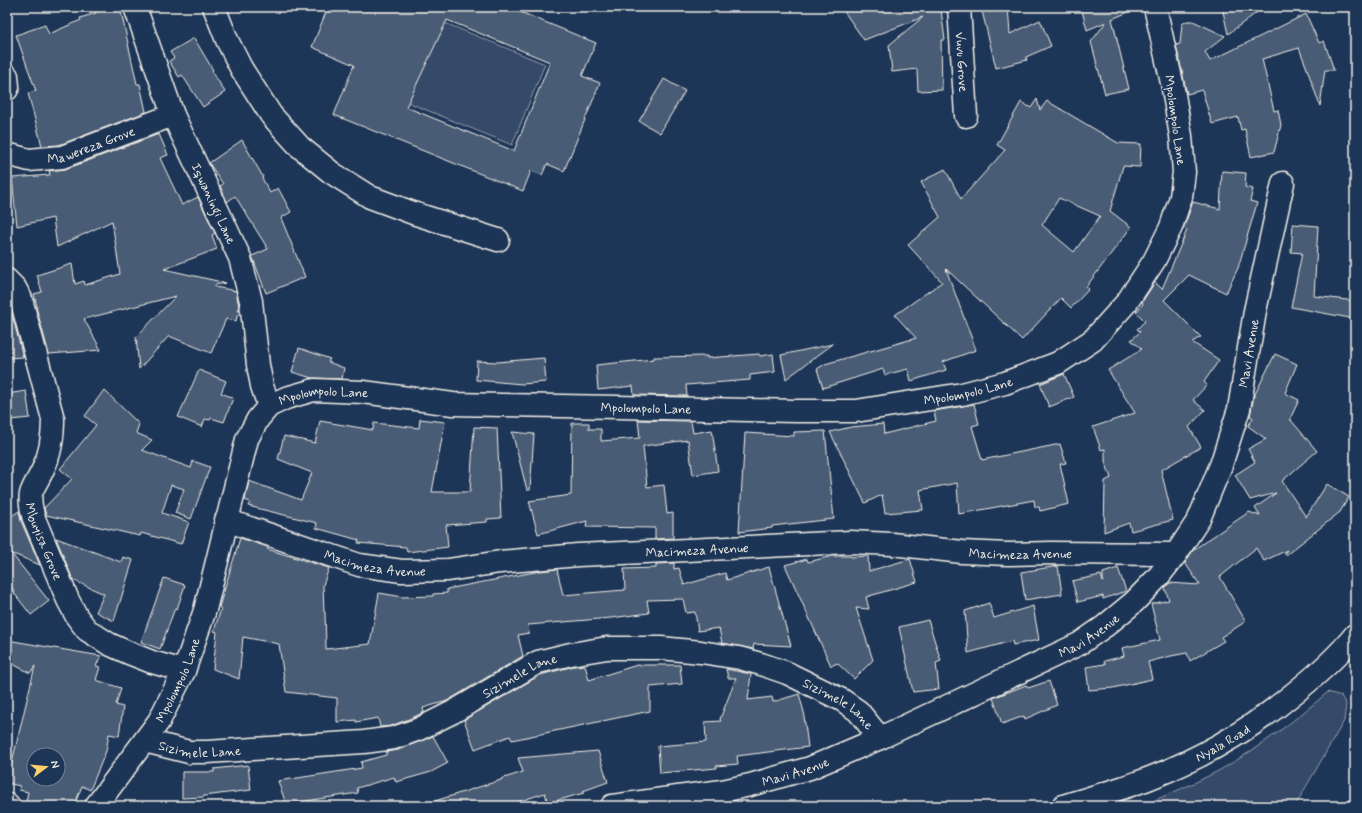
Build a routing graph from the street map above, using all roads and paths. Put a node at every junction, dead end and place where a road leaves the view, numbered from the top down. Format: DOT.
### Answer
graph roads {
  1 [pos="135,7"];
  2 [pos="214,7"];
  3 [pos="959,7"];
  4 [pos="1155,7"];
  5 [pos="7,76"];
  6 [pos="7,89"];
  7 [pos="173,115"];
  8 [pos="966,116"];
  9 [pos="7,154"];
  10 [pos="1283,182"];
  11 [pos="498,240"];
  12 [pos="7,280"];
  13 [pos="270,406"];
  14 [pos="226,520"];
  15 [pos="1176,554"];
  16 [pos="1355,635"];
  17 [pos="184,671"];
  18 [pos="880,738"];
  19 [pos="145,741"];
  20 [pos="7,804"];
  21 [pos="636,804"];
  22 [pos="9,806"];
  23 [pos="96,806"];
  24 [pos="612,806"];
  25 [pos="1063,806"];
  1 -- 7 [label="street, Iqwaningi Lane"];
  2 -- 11 [label="street"];
  3 -- 8 [label="street, Vuvu Grove"];
  4 -- 13 [label="street, Mpolompolo Lane"];
  5 -- 6 [label="street"];
  7 -- 9 [label="street, Mawereza Grove"];
  7 -- 13 [label="street, Iqwaningi Lane"];
  10 -- 15 [label="street, Mavi Avenue"];
  12 -- 17 [label="street, Mbuyisa Grove"];
  13 -- 14 [label="street, Mpolompolo Lane"];
  14 -- 15 [label="street, Macimeza Avenue"];
  14 -- 17 [label="street, Mpolompolo Lane"];
  15 -- 18 [label="street, Mavi Avenue"];
  16 -- 25 [label="street, Nyala Road"];
  17 -- 19 [label="street, Mpolompolo Lane"];
  18 -- 19 [label="street, Sizimele Lane"];
  18 -- 21 [label="street, Mavi Avenue"];
  19 -- 23 [label="street, Mpolompolo Lane"];
  20 -- 22 [label="street"];
  21 -- 24 [label="street, Mavi Avenue"];
}
